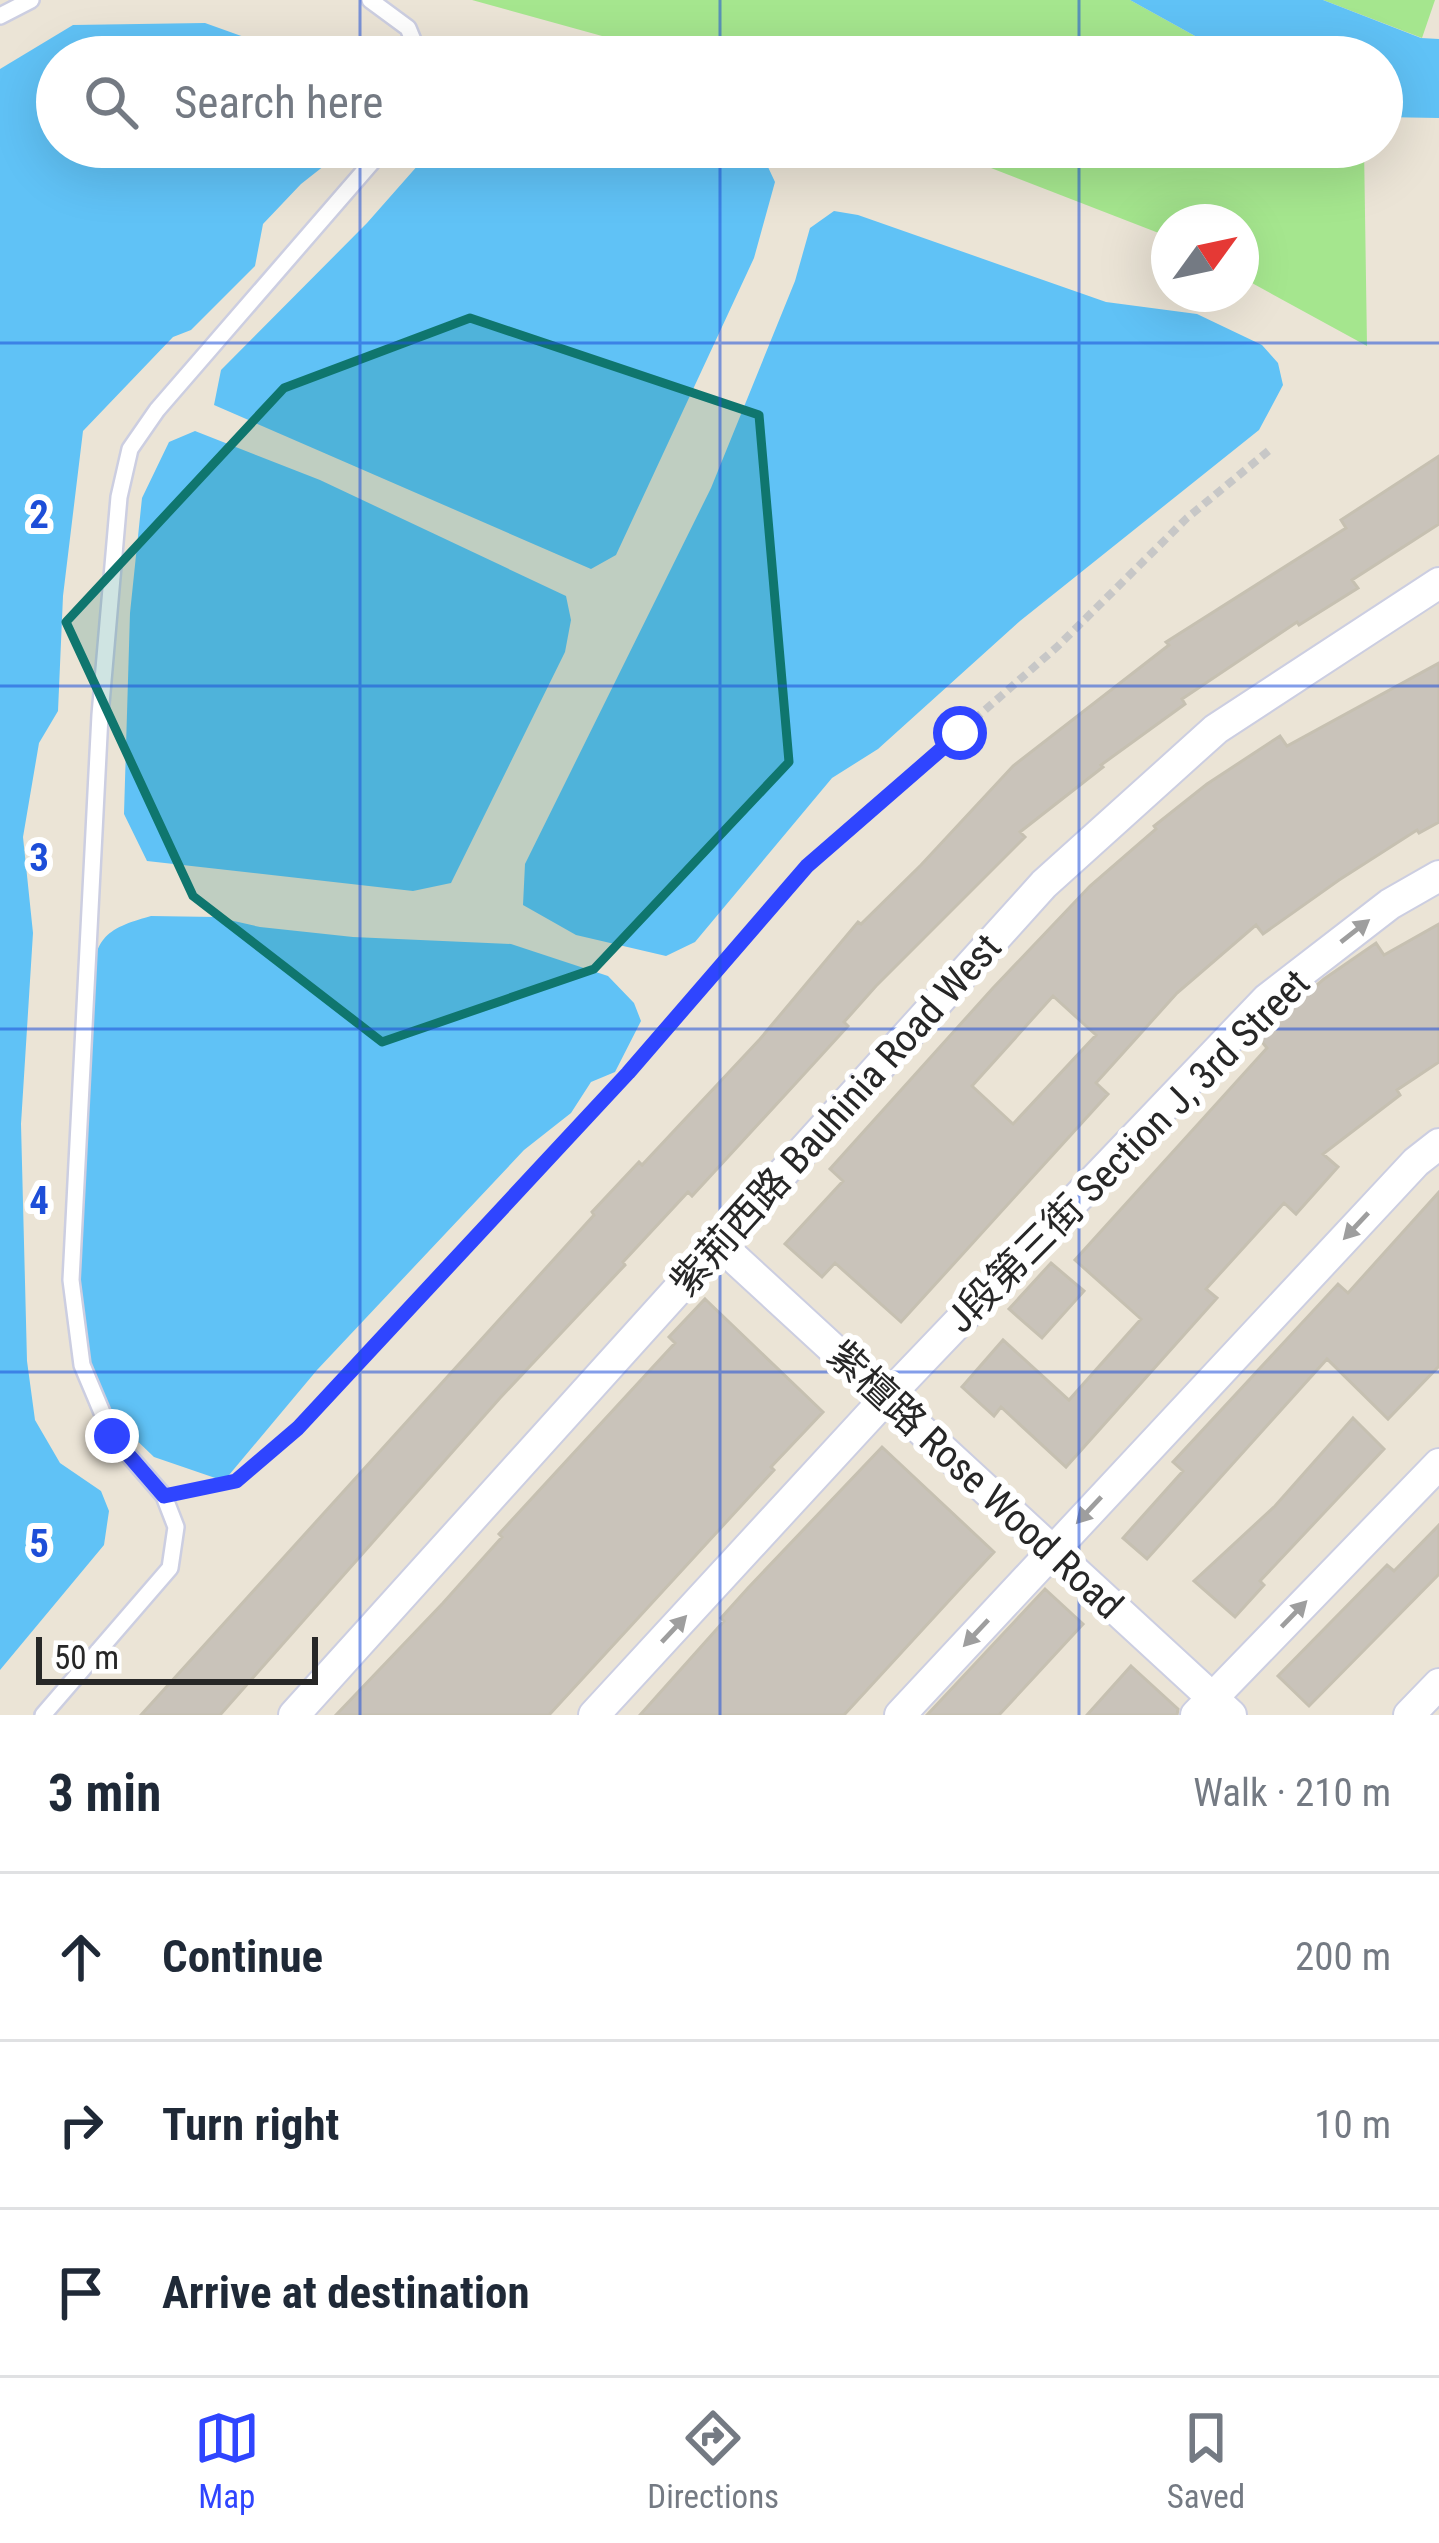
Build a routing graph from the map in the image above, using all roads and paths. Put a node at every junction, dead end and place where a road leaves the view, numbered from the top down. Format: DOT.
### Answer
graph roads {
  1 [pos="31,0"];
  2 [pos="370,0"];
  3 [pos="0,16"];
  4 [pos="411,36"];
  5 [pos="367,168"];
  6 [pos="1273,447"];
  7 [pos="1439,583"];
  8 [pos="1439,608"];
  9 [pos="1364,632"];
  10 [pos="1439,876"];
  11 [pos="1439,1144"];
  12 [pos="718,1244"];
  13 [pos="886,1398"];
  14 [pos="1439,1464"];
  15 [pos="164,1496"];
  16 [pos="1052,1550"];
  17 [pos="1439,1684"];
  18 [pos="1213,1709"];
  19 [pos="43,1715"];
  20 [pos="294,1715"];
  21 [pos="594,1715"];
  22 [pos="900,1715"];
  23 [pos="1408,1715"];
  1 -- 3 [label="lane"];
  2 -- 4 [label="lane"];
  5 -- 15 [label="lane"];
  6 -- 15 [label="path"];
  7 -- 9 [label="street, 紫荊西路 Bauhinia Road West"];
  8 -- 9 [label="street"];
  9 -- 12 [label="street, 紫荊西路 Bauhinia Road West"];
  13 -- 10 [label="street, J段第三街 Section J, 3rd Street, one-way"];
  11 -- 16 [label="street, one-way"];
  12 -- 13 [label="street, 紫檀路 Rose Wood Road"];
  12 -- 20 [label="street, 紫荊西路 Bauhinia Road West"];
  13 -- 16 [label="street, 紫檀路 Rose Wood Road"];
  21 -- 13 [label="street, J段第三街 Section J, 3rd Street, one-way"];
  18 -- 14 [label="street, one-way"];
  15 -- 19 [label="lane"];
  16 -- 18 [label="street, 紫檀路 Rose Wood Road"];
  16 -- 22 [label="street, one-way"];
  17 -- 23 [label="street"];
}
